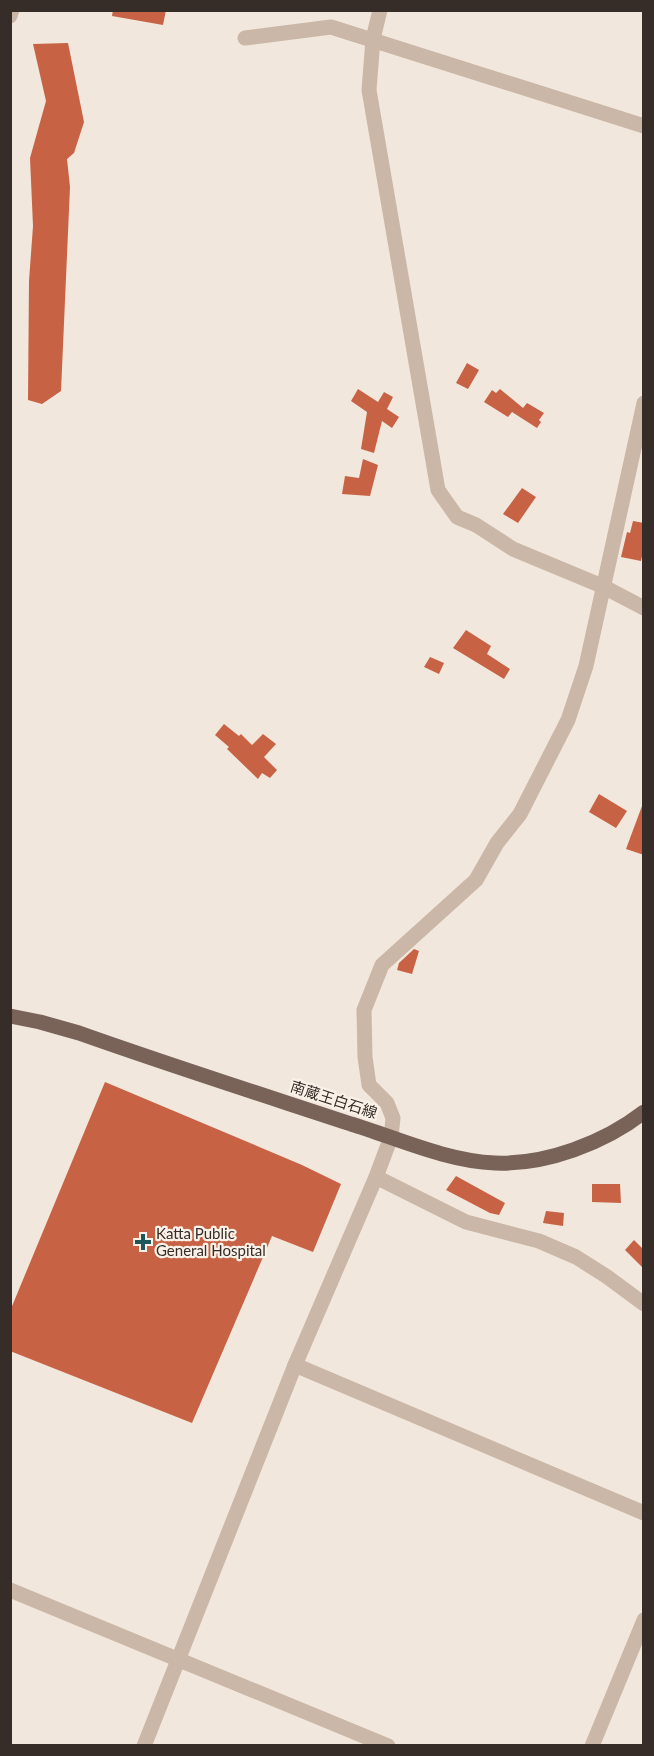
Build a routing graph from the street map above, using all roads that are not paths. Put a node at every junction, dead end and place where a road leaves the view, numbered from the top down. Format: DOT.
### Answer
graph roads {
  1 [pos="12,10"];
  2 [pos="380,10"];
  3 [pos="10,16"];
  4 [pos="245,38"];
  5 [pos="373,39"];
  6 [pos="644,126"];
  7 [pos="644,403"];
  8 [pos="602,586"];
  9 [pos="644,608"];
  10 [pos="10,1016"];
  11 [pos="644,1112"];
  12 [pos="391,1137"];
  13 [pos="376,1177"];
  14 [pos="644,1304"];
  15 [pos="295,1365"];
  16 [pos="644,1513"];
  17 [pos="10,1590"];
  18 [pos="644,1620"];
  19 [pos="179,1661"];
  20 [pos="371,1743"];
  21 [pos="144,1746"];
  22 [pos="387,1746"];
  23 [pos="592,1746"];
  1 -- 3 [label="street"];
  2 -- 5 [label="street"];
  4 -- 5 [label="street"];
  5 -- 6 [label="street"];
  5 -- 8 [label="street"];
  7 -- 8 [label="street"];
  8 -- 9 [label="street"];
  8 -- 12 [label="street"];
  10 -- 12 [label="main road, 南蔵王白石線"];
  11 -- 12 [label="main road, 南蔵王白石線"];
  12 -- 13 [label="street"];
  13 -- 14 [label="street"];
  13 -- 15 [label="street"];
  15 -- 16 [label="street"];
  15 -- 19 [label="street"];
  17 -- 19 [label="street"];
  18 -- 23 [label="street"];
  19 -- 20 [label="street"];
  19 -- 21 [label="street"];
  20 -- 22 [label="street"];
}
